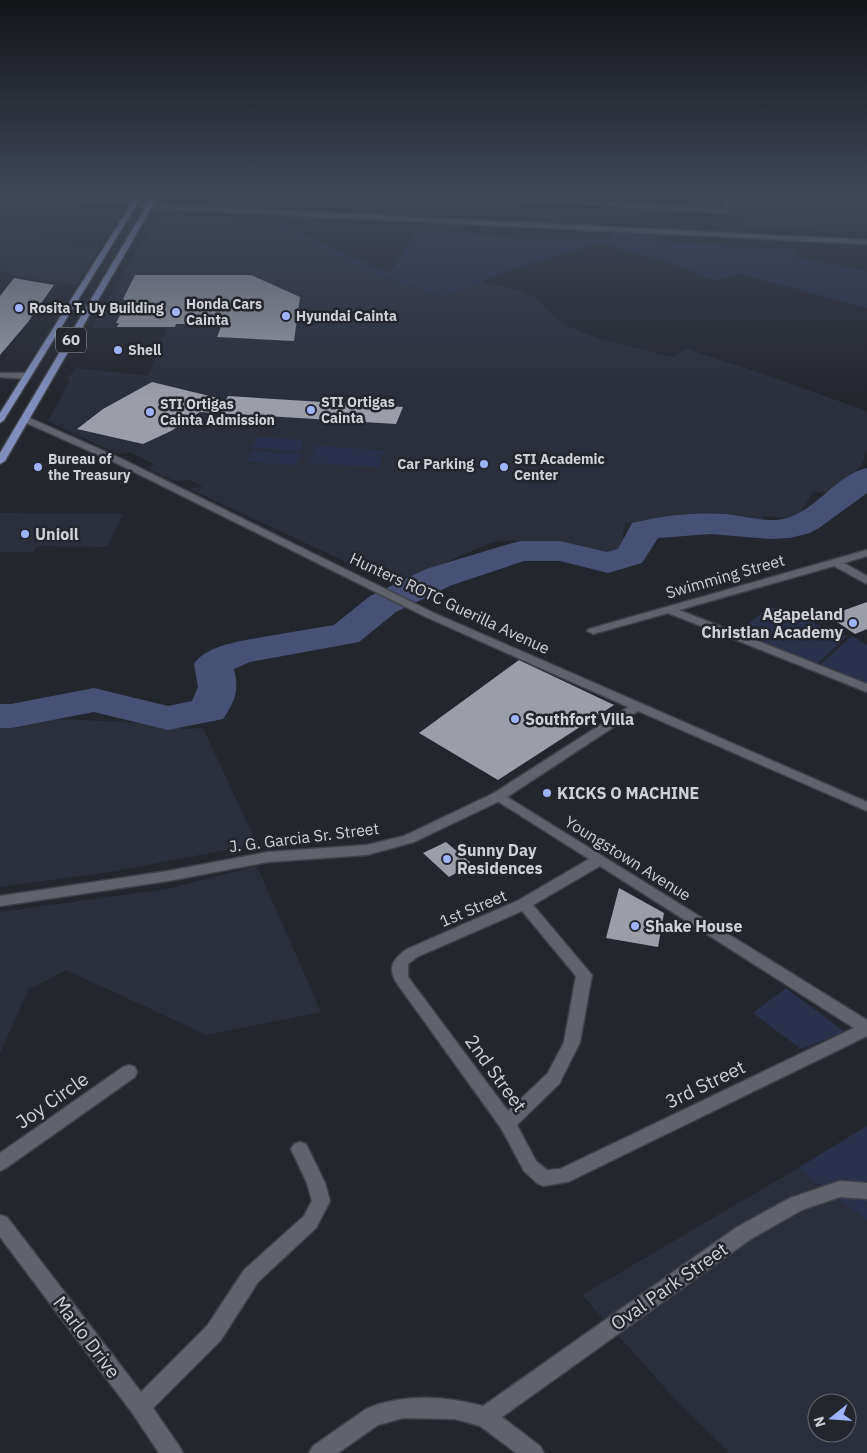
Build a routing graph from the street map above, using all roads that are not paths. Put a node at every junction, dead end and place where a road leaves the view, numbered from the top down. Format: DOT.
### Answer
graph roads {
  1 [pos="99,261"];
  2 [pos="116,261"];
  3 [pos="0,375"];
  4 [pos="27,376"];
  5 [pos="25,419"];
  6 [pos="0,420"];
  7 [pos="0,461"];
  8 [pos="867,553"];
  9 [pos="835,562"];
  10 [pos="867,581"];
  11 [pos="666,609"];
  12 [pos="593,631"];
  13 [pos="867,688"];
  14 [pos="638,706"];
  15 [pos="498,796"];
  16 [pos="867,807"];
  17 [pos="599,860"];
  18 [pos="0,901"];
  19 [pos="524,904"];
  20 [pos="401,978"];
  21 [pos="867,1028"];
  22 [pos="129,1072"];
  23 [pos="507,1123"];
  24 [pos="300,1149"];
  25 [pos="0,1163"];
  26 [pos="562,1177"];
  27 [pos="867,1191"];
  28 [pos="0,1222"];
  29 [pos="140,1407"];
  30 [pos="484,1417"];
  31 [pos="172,1453"];
  32 [pos="320,1453"];
  33 [pos="532,1453"];
  1 -- 4 [label="main road, 60"];
  2 -- 5 [label="main road, 60"];
  3 -- 4 [label="street"];
  4 -- 6 [label="main road, 60"];
  5 -- 7 [label="main road, 60"];
  5 -- 14 [label="street, Hunters ROTC Guerilla Avenue"];
  8 -- 9 [label="street, Swimming Street"];
  9 -- 10 [label="street"];
  9 -- 11 [label="street, Swimming Street"];
  11 -- 12 [label="street, Swimming Street"];
  11 -- 13 [label="street"];
  14 -- 15 [label="street, J. G. Garcia Sr. Street"];
  14 -- 16 [label="street, Hunters ROTC Guerilla Avenue"];
  15 -- 17 [label="street, Youngstown Avenue"];
  15 -- 18 [label="street, J. G. Garcia Sr. Street"];
  17 -- 19 [label="street, 1st Street"];
  17 -- 21 [label="street, Youngstown Avenue"];
  19 -- 20 [label="street, 1st Street"];
  19 -- 23 [label="street"];
  20 -- 23 [label="street, 2nd Street"];
  21 -- 26 [label="street, 3rd Street"];
  22 -- 25 [label="street, Joy Circle"];
  23 -- 26 [label="street, 2nd Street"];
  24 -- 29 [label="street"];
  27 -- 30 [label="street, Oval Park Street"];
  28 -- 29 [label="street, Marlo Drive"];
  29 -- 31 [label="street, Marlo Drive"];
  30 -- 32 [label="street"];
  30 -- 33 [label="street"];
}
